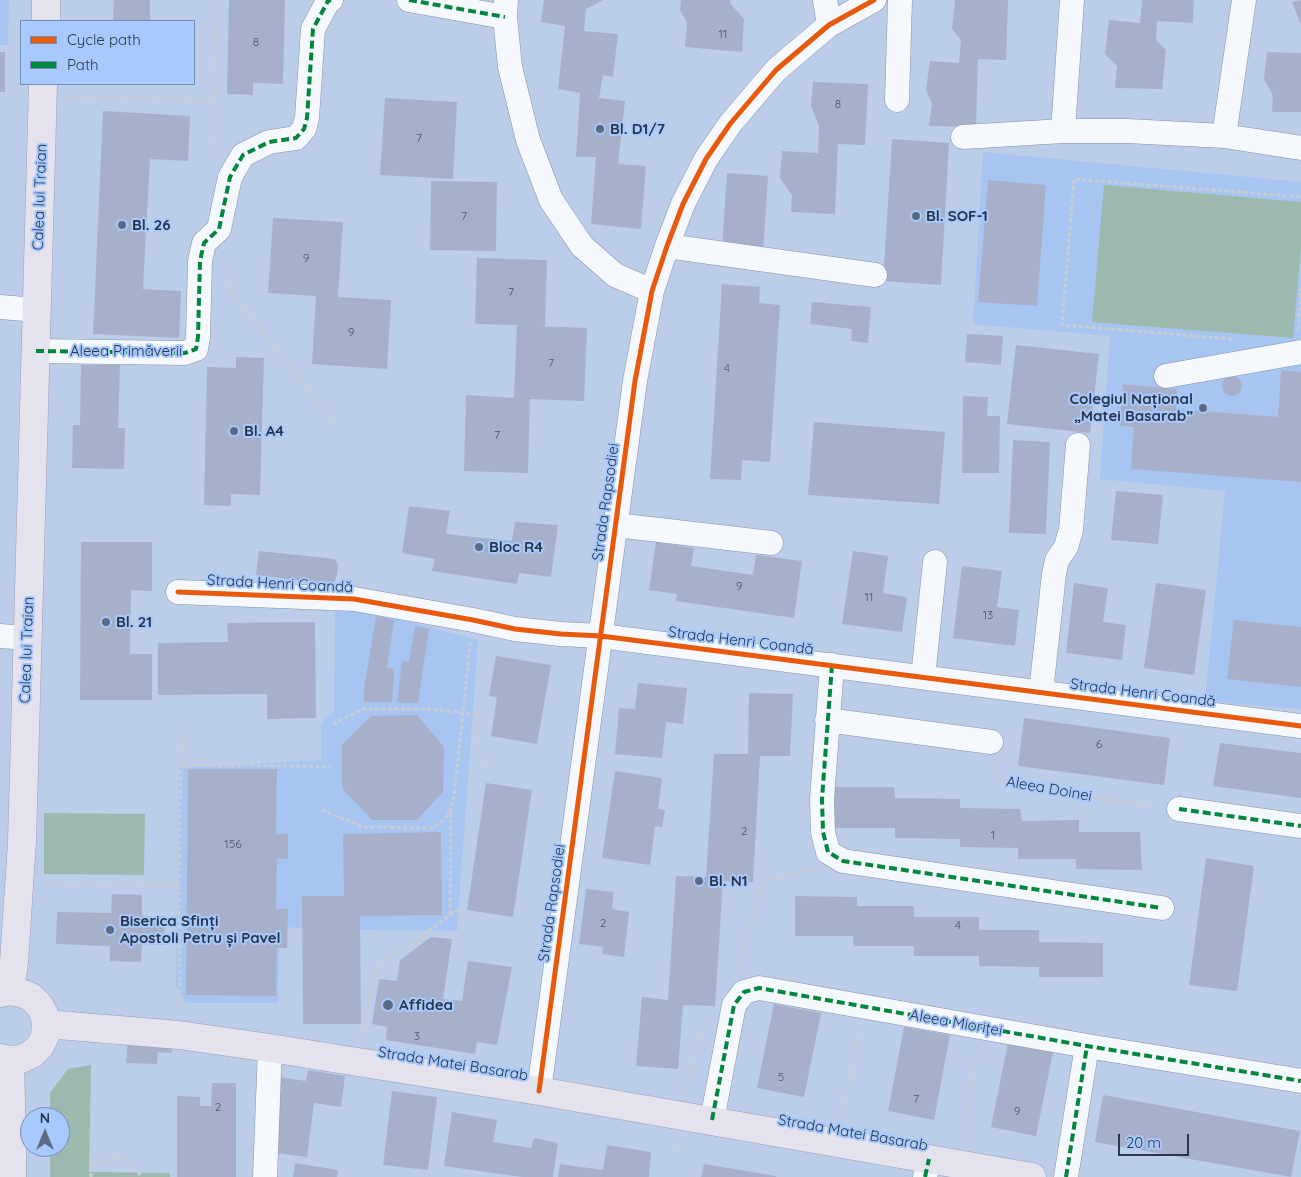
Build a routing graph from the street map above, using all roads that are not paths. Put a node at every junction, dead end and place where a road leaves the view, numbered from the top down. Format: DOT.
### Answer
graph roads {
  1 [pos="46,0"];
  2 [pos="331,0"];
  3 [pos="409,0"];
  4 [pos="825,0"];
  5 [pos="874,0"];
  6 [pos="900,0"];
  7 [pos="1072,0"];
  8 [pos="1244,0"];
  9 [pos="506,9"];
  10 [pos="46,20"];
  11 [pos="829,25"];
  12 [pos="43,90"];
  13 [pos="897,100"];
  14 [pos="1063,131"];
  15 [pos="1224,136"];
  16 [pos="963,138"];
  17 [pos="1301,148"];
  18 [pos="667,246"];
  19 [pos="875,274"];
  20 [pos="652,291"];
  21 [pos="0,307"];
  22 [pos="37,310"];
  23 [pos="1299,343"];
  24 [pos="36,351"];
  25 [pos="1166,376"];
  26 [pos="1078,446"];
  27 [pos="616,525"];
  28 [pos="770,543"];
  29 [pos="935,562"];
  30 [pos="178,592"];
  31 [pos="0,636"];
  32 [pos="601,636"];
  33 [pos="27,638"];
  34 [pos="832,665"];
  35 [pos="923,677"];
  36 [pos="1040,692"];
  37 [pos="827,720"];
  38 [pos="1301,726"];
  39 [pos="991,742"];
  40 [pos="1179,809"];
  41 [pos="1301,826"];
  42 [pos="1162,908"];
  43 [pos="5,992"];
  44 [pos="46,1024"];
  45 [pos="1087,1046"];
  46 [pos="270,1048"];
  47 [pos="5,1059"];
  48 [pos="1301,1081"];
  49 [pos="539,1091"];
  50 [pos="712,1120"];
  51 [pos="927,1168"];
  52 [pos="12,1177"];
  53 [pos="264,1177"];
  54 [pos="1032,1177"];
  55 [pos="1066,1177"];
  1 -- 10 [label="main road"];
  2 -- 24 [label="street, Aleea Primăverii"];
  3 -- 9 [label="street"];
  4 -- 11 [label="street"];
  5 -- 11 [label="street, Strada Rapsodiei"];
  6 -- 13 [label="street"];
  7 -- 14 [label="street"];
  8 -- 15 [label="street"];
  9 -- 20 [label="street"];
  11 -- 18 [label="street, Strada Rapsodiei"];
  12 -- 22 [label="main road, Calea lui Traian"];
  14 -- 15 [label="street"];
  14 -- 16 [label="street"];
  15 -- 17 [label="street"];
  18 -- 19 [label="street"];
  18 -- 20 [label="street, Strada Rapsodiei"];
  20 -- 27 [label="street, Strada Rapsodiei"];
  21 -- 22 [label="street"];
  22 -- 24 [label="main road, Calea lui Traian"];
  23 -- 25 [label="street"];
  24 -- 33 [label="main road, Calea lui Traian"];
  26 -- 36 [label="street"];
  27 -- 28 [label="street"];
  27 -- 32 [label="street, Strada Rapsodiei"];
  29 -- 35 [label="street"];
  30 -- 32 [label="street, Strada Henri Coandă"];
  31 -- 33 [label="street"];
  32 -- 34 [label="street, Strada Henri Coandă"];
  32 -- 49 [label="street, Strada Rapsodiei"];
  33 -- 43 [label="main road, Calea lui Traian"];
  34 -- 35 [label="street, Strada Henri Coandă"];
  34 -- 37 [label="street"];
  35 -- 36 [label="street, Strada Henri Coandă"];
  36 -- 38 [label="street, Strada Henri Coandă"];
  37 -- 39 [label="street"];
  37 -- 42 [label="street"];
  40 -- 41 [label="street"];
  43 -- 44 [label="main road, Calea lui Traian"];
  44 -- 46 [label="main road, Strada Matei Basarab"];
  44 -- 47 [label="main road"];
  45 -- 48 [label="street, Aleea Mioriței"];
  45 -- 50 [label="street, Aleea Mioriței"];
  45 -- 55 [label="street"];
  46 -- 49 [label="main road, Strada Matei Basarab"];
  46 -- 53 [label="street"];
  47 -- 52 [label="main road"];
  49 -- 50 [label="main road, Strada Matei Basarab"];
  50 -- 51 [label="main road, Strada Matei Basarab"];
  51 -- 54 [label="main road, Strada Matei Basarab"];
}
